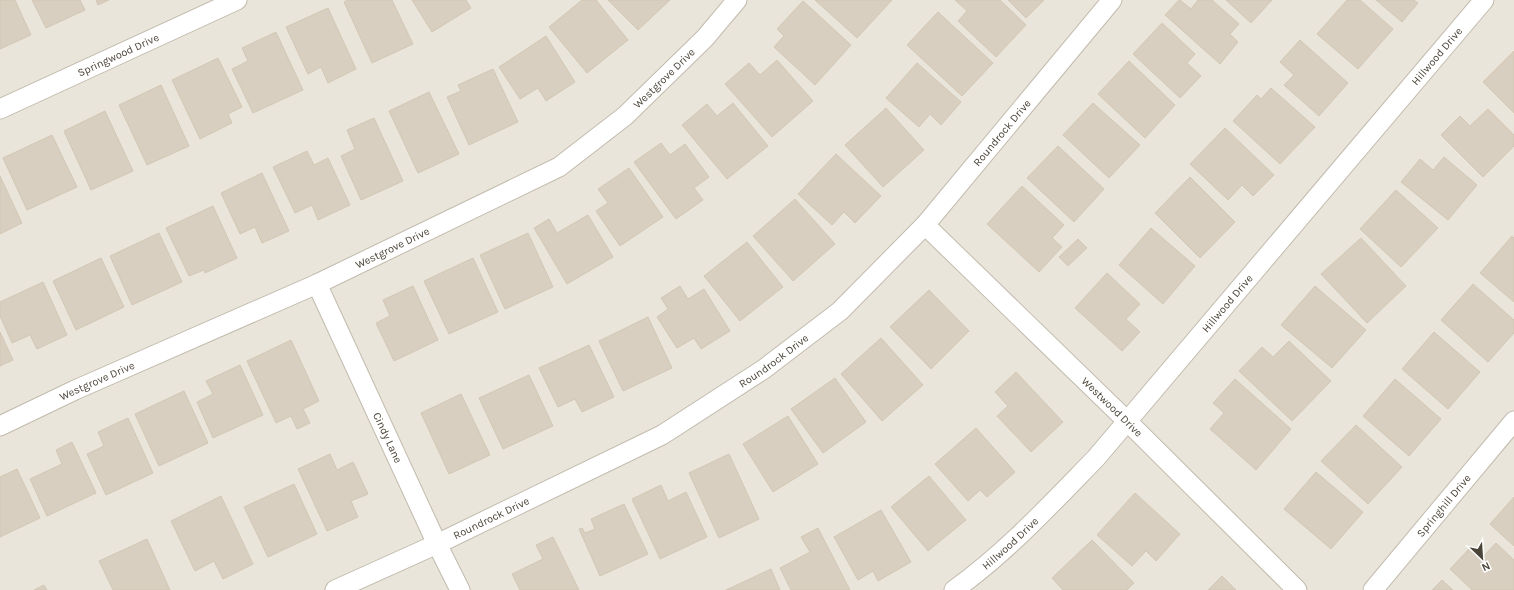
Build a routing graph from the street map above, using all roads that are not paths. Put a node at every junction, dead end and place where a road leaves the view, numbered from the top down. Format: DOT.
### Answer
graph roads {
  1 [pos="237,0"];
  2 [pos="737,0"];
  3 [pos="1112,0"];
  4 [pos="1484,0"];
  5 [pos="0,109"];
  6 [pos="925,225"];
  7 [pos="317,284"];
  8 [pos="1126,420"];
  9 [pos="1514,421"];
  10 [pos="0,426"];
  11 [pos="436,544"];
  12 [pos="335,590"];
  13 [pos="460,590"];
  14 [pos="954,590"];
  15 [pos="1297,590"];
  16 [pos="1373,590"];
  1 -- 5 [label="street, Springwood Drive"];
  2 -- 7 [label="street, Westgrove Drive"];
  3 -- 6 [label="street, Roundrock Drive"];
  4 -- 8 [label="street, Hillwood Drive"];
  6 -- 8 [label="street, Westwood Drive"];
  6 -- 11 [label="street, Roundrock Drive"];
  7 -- 10 [label="street, Westgrove Drive"];
  7 -- 11 [label="street, Cindy Lane"];
  8 -- 14 [label="street, Hillwood Drive"];
  8 -- 15 [label="street, Westwood Drive"];
  9 -- 16 [label="street, Springhill Drive"];
  11 -- 12 [label="street, Roundrock Drive"];
  11 -- 13 [label="street, Cindy Lane"];
}
